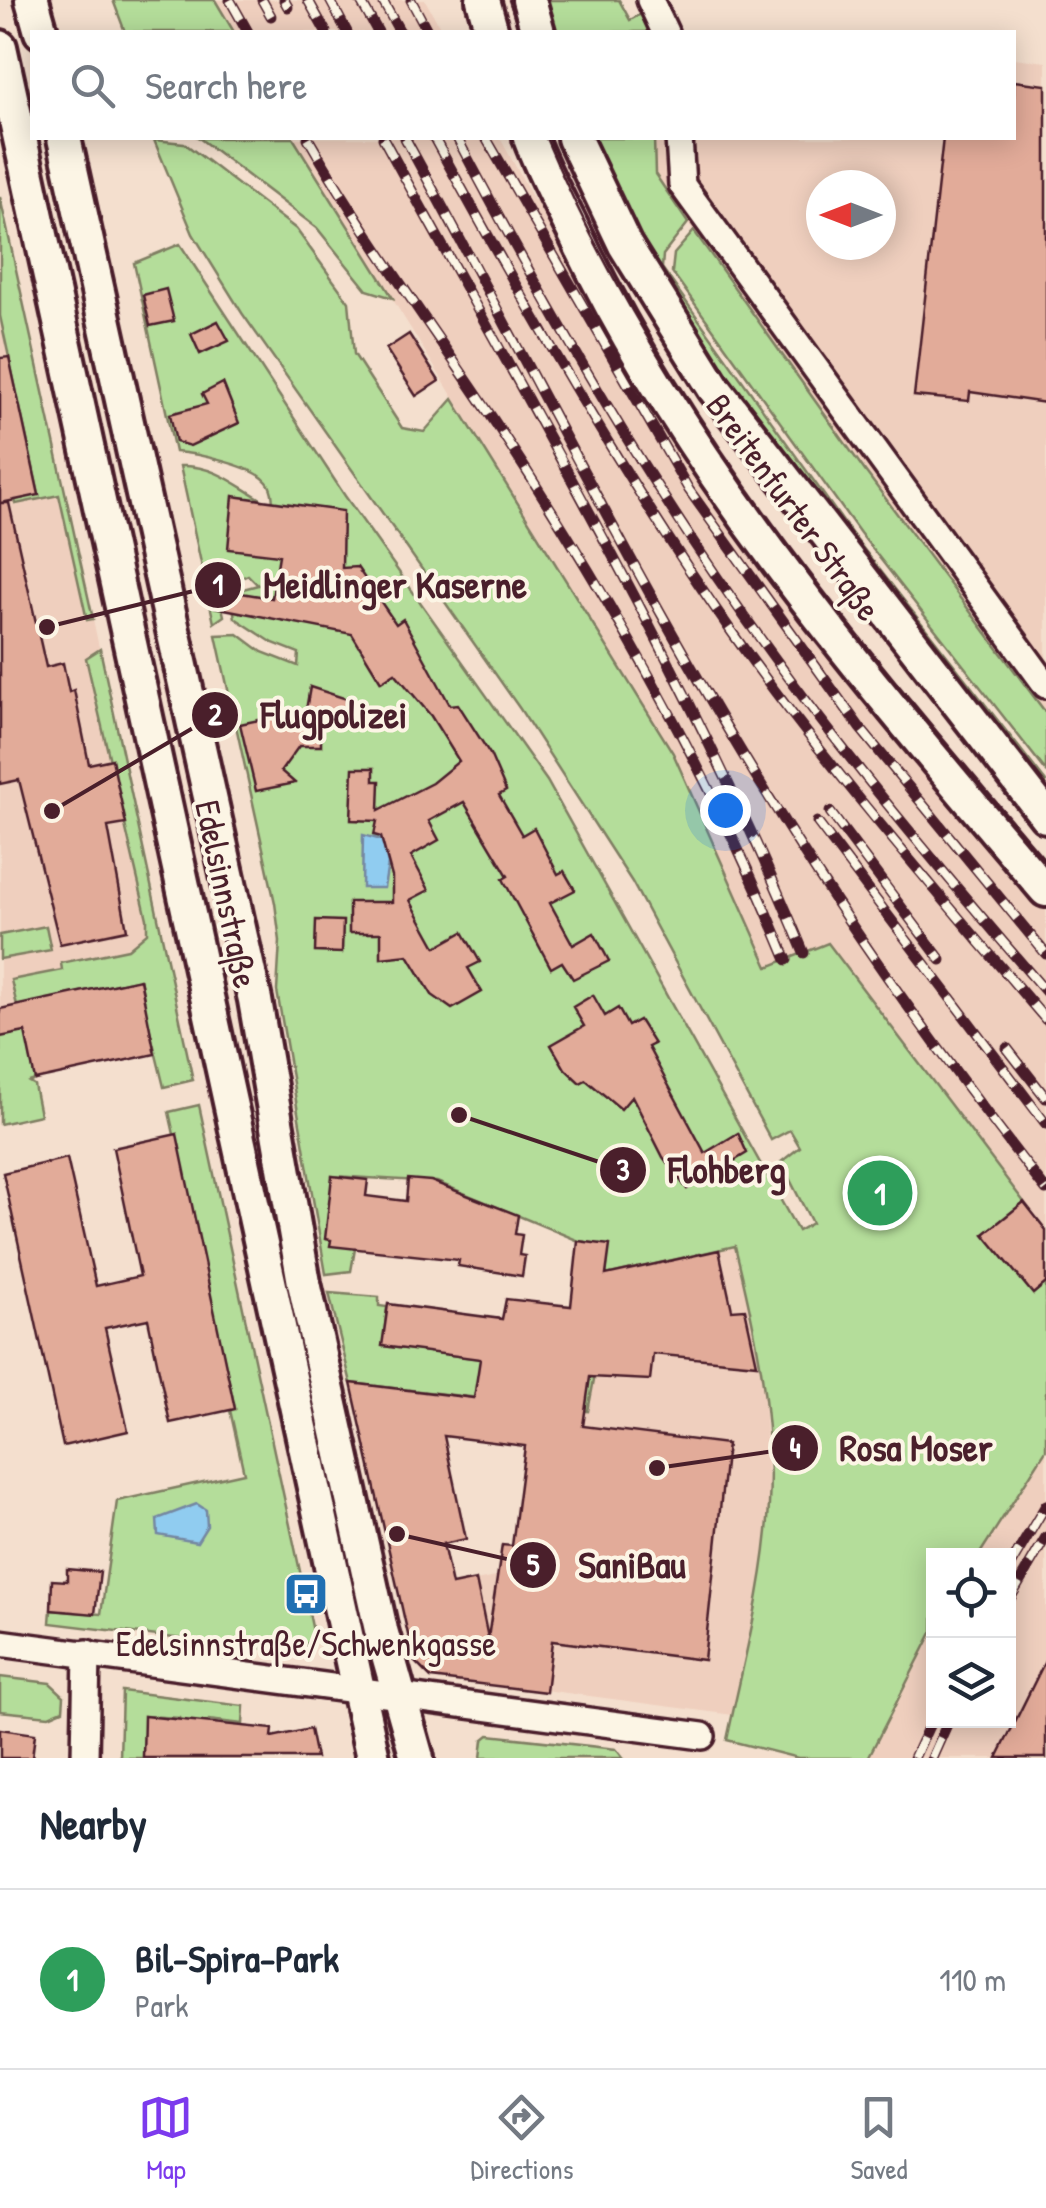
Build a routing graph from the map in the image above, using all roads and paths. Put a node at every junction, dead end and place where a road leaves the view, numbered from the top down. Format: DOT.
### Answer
graph roads {
  1 [pos="32,0"];
  2 [pos="483,0"];
  3 [pos="492,0"];
  4 [pos="529,0"];
  5 [pos="650,0"];
  6 [pos="40,30"];
  7 [pos="491,30"];
  8 [pos="501,30"];
  9 [pos="537,30"];
  10 [pos="665,30"];
  11 [pos="0,47"];
  12 [pos="64,140"];
  13 [pos="531,140"];
  14 [pos="575,140"];
  15 [pos="680,140"];
  16 [pos="1046,685"];
  17 [pos="1046,816"];
  18 [pos="1046,890"];
  19 [pos="0,1643"];
  20 [pos="88,1654"];
  21 [pos="358,1690"];
  22 [pos="401,1696"];
  23 [pos="702,1736"];
  24 [pos="86,1747"];
  25 [pos="373,1758"];
  26 [pos="417,1758"];
  1 -- 6 [label="main road"];
  2 -- 7 [label="main road"];
  3 -- 8 [label="street"];
  4 -- 9 [label="main road"];
  5 -- 10 [label="street"];
  11 -- 21 [label="main road, Edelsinnstraße"];
  12 -- 22 [label="main road, Edelsinnstraße"];
  13 -- 18 [label="main road, Breitenfurter Straße"];
  14 -- 17 [label="main road, Breitenfurter Straße"];
  15 -- 16 [label="street"];
  19 -- 20 [label="street"];
  20 -- 21 [label="street"];
  20 -- 24 [label="street"];
  21 -- 22 [label="street"];
  21 -- 25 [label="main road, Edelsinnstraße"];
  22 -- 23 [label="street"];
  22 -- 26 [label="main road, Edelsinnstraße"];
}
